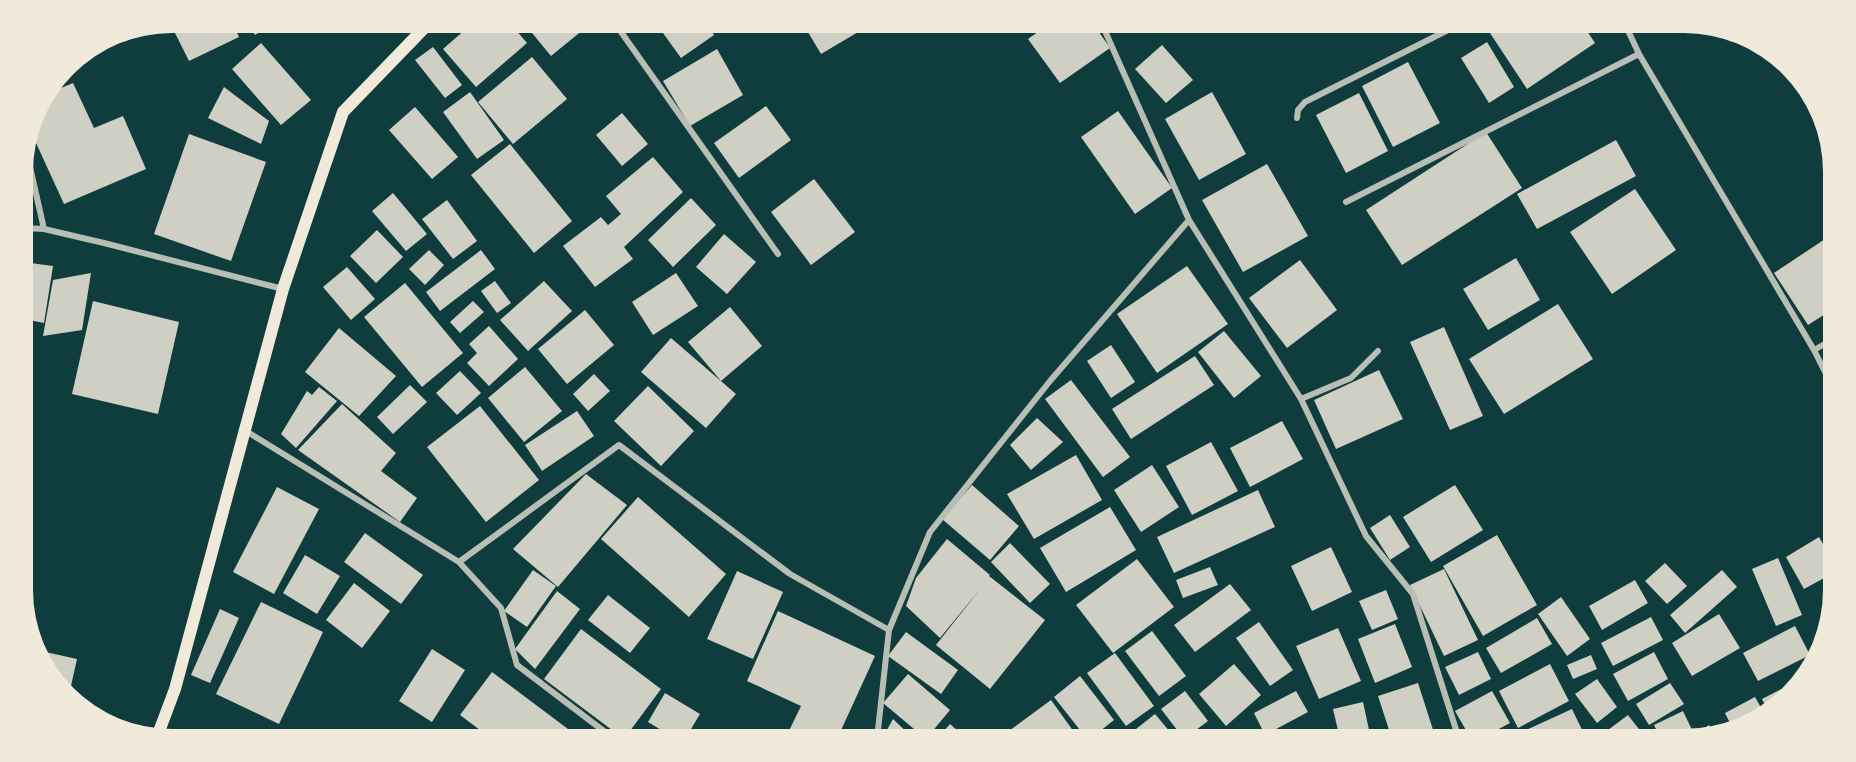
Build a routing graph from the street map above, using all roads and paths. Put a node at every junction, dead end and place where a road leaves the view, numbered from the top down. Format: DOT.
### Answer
graph roads {
  1 [pos="419,33"];
  2 [pos="622,33"];
  3 [pos="1106,33"];
  4 [pos="1442,33"];
  5 [pos="1629,33"];
  6 [pos="1639,54"];
  7 [pos="1297,118"];
  8 [pos="33,180"];
  9 [pos="1346,202"];
  10 [pos="1189,220"];
  11 [pos="33,228"];
  12 [pos="44,229"];
  13 [pos="778,254"];
  14 [pos="283,290"];
  15 [pos="1823,345"];
  16 [pos="1814,350"];
  17 [pos="1378,351"];
  18 [pos="1823,368"];
  19 [pos="1302,399"];
  20 [pos="246,431"];
  21 [pos="459,562"];
  22 [pos="889,630"];
  23 [pos="160,728"];
  24 [pos="601,729"];
  25 [pos="878,729"];
  26 [pos="1456,729"];
  1 -- 14 [label="main road"];
  2 -- 13 [label="street"];
  3 -- 10 [label="street"];
  4 -- 7 [label="street"];
  5 -- 6 [label="street"];
  6 -- 9 [label="street"];
  6 -- 16 [label="street"];
  8 -- 12 [label="street"];
  10 -- 19 [label="street"];
  10 -- 22 [label="street"];
  11 -- 12 [label="street"];
  12 -- 14 [label="street"];
  14 -- 20 [label="main road"];
  15 -- 16 [label="street"];
  16 -- 18 [label="street"];
  17 -- 19 [label="street"];
  19 -- 26 [label="street"];
  20 -- 21 [label="street"];
  20 -- 23 [label="main road"];
  21 -- 22 [label="street"];
  21 -- 24 [label="street"];
  22 -- 25 [label="street"];
}
